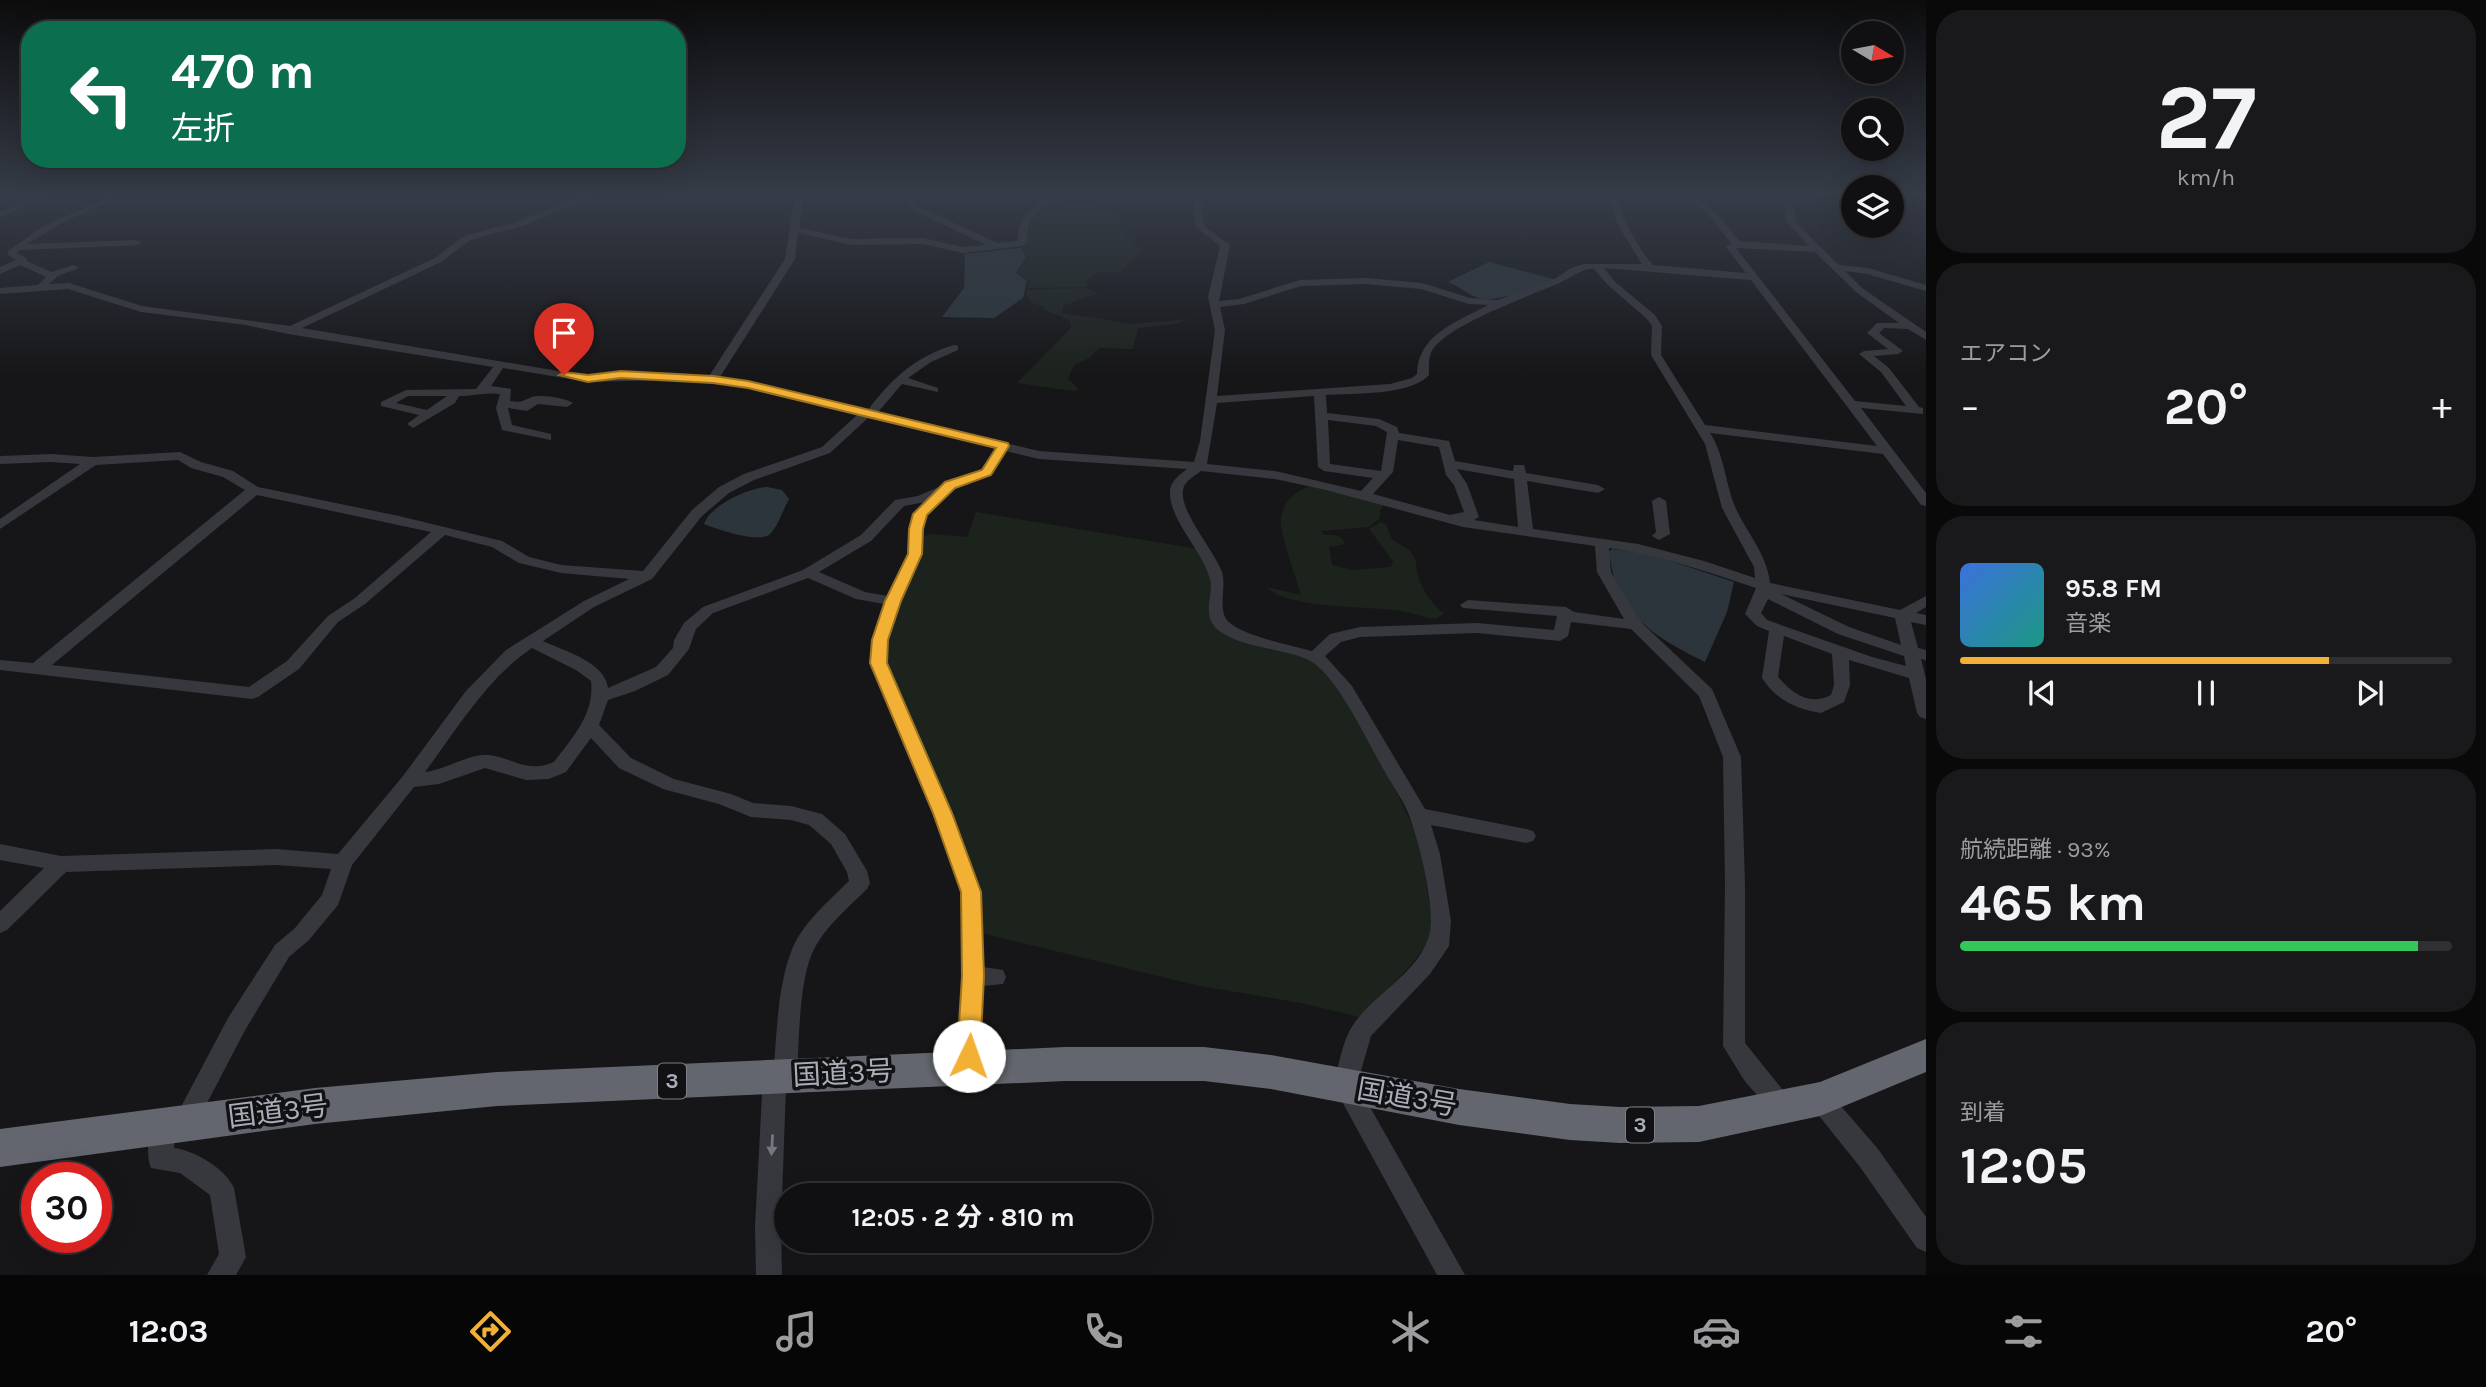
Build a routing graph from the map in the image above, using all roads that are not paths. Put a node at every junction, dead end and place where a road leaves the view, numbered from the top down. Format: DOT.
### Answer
graph roads {
  1 [pos="14,254"];
  2 [pos="445,254"];
  3 [pos="791,254"];
  4 [pos="1223,254"];
  5 [pos="1638,254"];
  6 [pos="1737,254"];
  7 [pos="1822,254"];
  8 [pos="20,262"];
  9 [pos="1597,266"];
  10 [pos="1835,267"];
  11 [pos="74,268"];
  12 [pos="1652,269"];
  13 [pos="0,271"];
  14 [pos="50,275"];
  15 [pos="1755,277"];
  16 [pos="42,286"];
  17 [pos="1926,288"];
  18 [pos="0,290"];
  19 [pos="1499,303"];
  20 [pos="1213,305"];
  21 [pos="1909,326"];
  22 [pos="288,331"];
  23 [pos="1926,337"];
  24 [pos="954,348"];
  25 [pos="500,365"];
  26 [pos="713,379"];
  27 [pos="899,379"];
  28 [pos="484,388"];
  29 [pos="934,390"];
  30 [pos="455,391"];
  31 [pos="1320,391"];
  32 [pos="1210,400"];
  33 [pos="567,403"];
  34 [pos="504,404"];
  35 [pos="1852,404"];
  36 [pos="1917,411"];
  37 [pos="428,414"];
  38 [pos="868,415"];
  39 [pos="1320,416"];
  40 [pos="1926,419"];
  41 [pos="413,424"];
  42 [pos="1703,428"];
  43 [pos="1393,436"];
  44 [pos="547,437"];
  45 [pos="1003,446"];
  46 [pos="1887,451"];
  47 [pos="0,460"];
  48 [pos="93,461"];
  49 [pos="1450,464"];
  50 [pos="1200,465"];
  51 [pos="1520,472"];
  52 [pos="1383,476"];
  53 [pos="950,485"];
  54 [pos="1598,489"];
  55 [pos="254,490"];
  56 [pos="1366,496"];
  57 [pos="1659,501"];
  58 [pos="1926,502"];
  59 [pos="1389,503"];
  60 [pos="0,524"];
  61 [pos="440,532"];
  62 [pos="1526,532"];
  63 [pos="1602,543"];
  64 [pos="1661,554"];
  65 [pos="808,572"];
  66 [pos="647,576"];
  67 [pos="1764,588"];
  68 [pos="893,601"];
  69 [pos="1926,601"];
  70 [pos="1468,605"];
  71 [pos="1902,615"];
  72 [pos="1565,616"];
  73 [pos="1926,620"];
  74 [pos="1636,625"];
  75 [pos="1777,629"];
  76 [pos="533,642"];
  77 [pos="1840,652"];
  78 [pos="1918,654"];
  79 [pos="1316,657"];
  80 [pos="0,665"];
  81 [pos="37,669"];
  82 [pos="1916,674"];
  83 [pos="601,696"];
  84 [pos="1926,713"];
  85 [pos="590,726"];
  86 [pos="409,780"];
  87 [pos="1419,815"];
  88 [pos="1527,836"];
  89 [pos="0,852"];
  90 [pos="343,862"];
  91 [pos="61,864"];
  92 [pos="0,924"];
  93 [pos="973,976"];
  94 [pos="995,977"];
  95 [pos="1926,1055"];
  96 [pos="968,1066"];
  97 [pos="780,1076"];
  98 [pos="1345,1086"];
  99 [pos="1820,1099"];
  100 [pos="1783,1108"];
  101 [pos="175,1123"];
  102 [pos="0,1148"];
  103 [pos="1926,1239"];
  104 [pos="220,1275"];
  105 [pos="769,1275"];
  106 [pos="1452,1275"];
  1 -- 8 [label="street"];
  2 -- 22 [label="street"];
  3 -- 26 [label="street"];
  4 -- 20 [label="street"];
  5 -- 12 [label="street"];
  6 -- 15 [label="street"];
  7 -- 10 [label="street"];
  8 -- 13 [label="street"];
  8 -- 14 [label="street"];
  9 -- 12 [label="street"];
  9 -- 19 [label="street"];
  9 -- 42 [label="street"];
  10 -- 17 [label="street"];
  10 -- 21 [label="street"];
  11 -- 14 [label="street"];
  12 -- 15 [label="street"];
  14 -- 16 [label="street"];
  15 -- 35 [label="street"];
  16 -- 18 [label="street"];
  16 -- 22 [label="street"];
  19 -- 20 [label="street"];
  19 -- 31 [label="street"];
  20 -- 32 [label="street"];
  21 -- 23 [label="street"];
  21 -- 36 [label="street"];
  22 -- 25 [label="street"];
  24 -- 27 [label="street"];
  25 -- 26 [label="street"];
  25 -- 28 [label="street"];
  26 -- 38 [label="street"];
  27 -- 29 [label="street"];
  27 -- 38 [label="street"];
  28 -- 30 [label="street"];
  28 -- 34 [label="street"];
  30 -- 37 [label="street"];
  30 -- 37 [label="street"];
  31 -- 32 [label="street"];
  31 -- 39 [label="street"];
  32 -- 50 [label="street"];
  33 -- 34 [label="street"];
  34 -- 44 [label="street"];
  35 -- 36 [label="street"];
  35 -- 46 [label="street"];
  36 -- 40 [label="street"];
  37 -- 41 [label="street"];
  38 -- 45 [label="street"];
  38 -- 66 [label="street"];
  39 -- 43 [label="street"];
  39 -- 52 [label="street"];
  42 -- 46 [label="street"];
  42 -- 67 [label="street"];
  43 -- 49 [label="street"];
  43 -- 52 [label="street"];
  45 -- 50 [label="street"];
  45 -- 53 [label="street"];
  46 -- 58 [label="street"];
  47 -- 48 [label="street"];
  48 -- 55 [label="street"];
  48 -- 60 [label="street"];
  49 -- 51 [label="street"];
  49 -- 59 [label="street"];
  50 -- 56 [label="street"];
  50 -- 79 [label="street"];
  51 -- 54 [label="street"];
  51 -- 62 [label="street"];
  52 -- 56 [label="street"];
  53 -- 65 [label="street"];
  53 -- 68 [label="street"];
  55 -- 61 [label="street"];
  55 -- 81 [label="street"];
  56 -- 59 [label="street"];
  57 -- 64 [label="street"];
  59 -- 62 [label="street"];
  61 -- 66 [label="street"];
  61 -- 81 [label="street"];
  62 -- 63 [label="street"];
  63 -- 64 [label="street"];
  63 -- 74 [label="street"];
  64 -- 67 [label="street"];
  65 -- 68 [label="street"];
  65 -- 83 [label="street"];
  66 -- 76 [label="street"];
  67 -- 71 [label="street"];
  67 -- 75 [label="street"];
  67 -- 78 [label="street"];
  68 -- 93 [label="street"];
  69 -- 71 [label="street"];
  70 -- 72 [label="street"];
  71 -- 73 [label="street"];
  71 -- 78 [label="street"];
  72 -- 74 [label="street"];
  72 -- 79 [label="street"];
  74 -- 100 [label="street"];
  75 -- 77 [label="street"];
  75 -- 77 [label="street"];
  76 -- 83 [label="street"];
  76 -- 86 [label="street"];
  77 -- 82 [label="street"];
  78 -- 82 [label="street"];
  79 -- 87 [label="street"];
  80 -- 81 [label="street"];
  82 -- 84 [label="street"];
  83 -- 85 [label="street"];
  85 -- 86 [label="street"];
  85 -- 97 [label="street"];
  86 -- 90 [label="street"];
  87 -- 88 [label="street"];
  87 -- 98 [label="street"];
  89 -- 91 [label="street"];
  90 -- 91 [label="street"];
  90 -- 101 [label="street"];
  91 -- 92 [label="street"];
  93 -- 94 [label="street"];
  93 -- 96 [label="street"];
  95 -- 99 [label="highway, 国道3号 / 3"];
  96 -- 97 [label="highway, 国道3号 / 3"];
  96 -- 98 [label="highway, 国道3号 / 3"];
  97 -- 101 [label="highway, 国道3号 / 3"];
  97 -- 105 [label="street, one-way"];
  98 -- 100 [label="highway, 国道3号 / 3"];
  98 -- 106 [label="street"];
  99 -- 100 [label="highway, 国道3号 / 3"];
  99 -- 103 [label="street"];
  101 -- 102 [label="highway, 国道3号 / 3"];
  101 -- 104 [label="street"];
}
